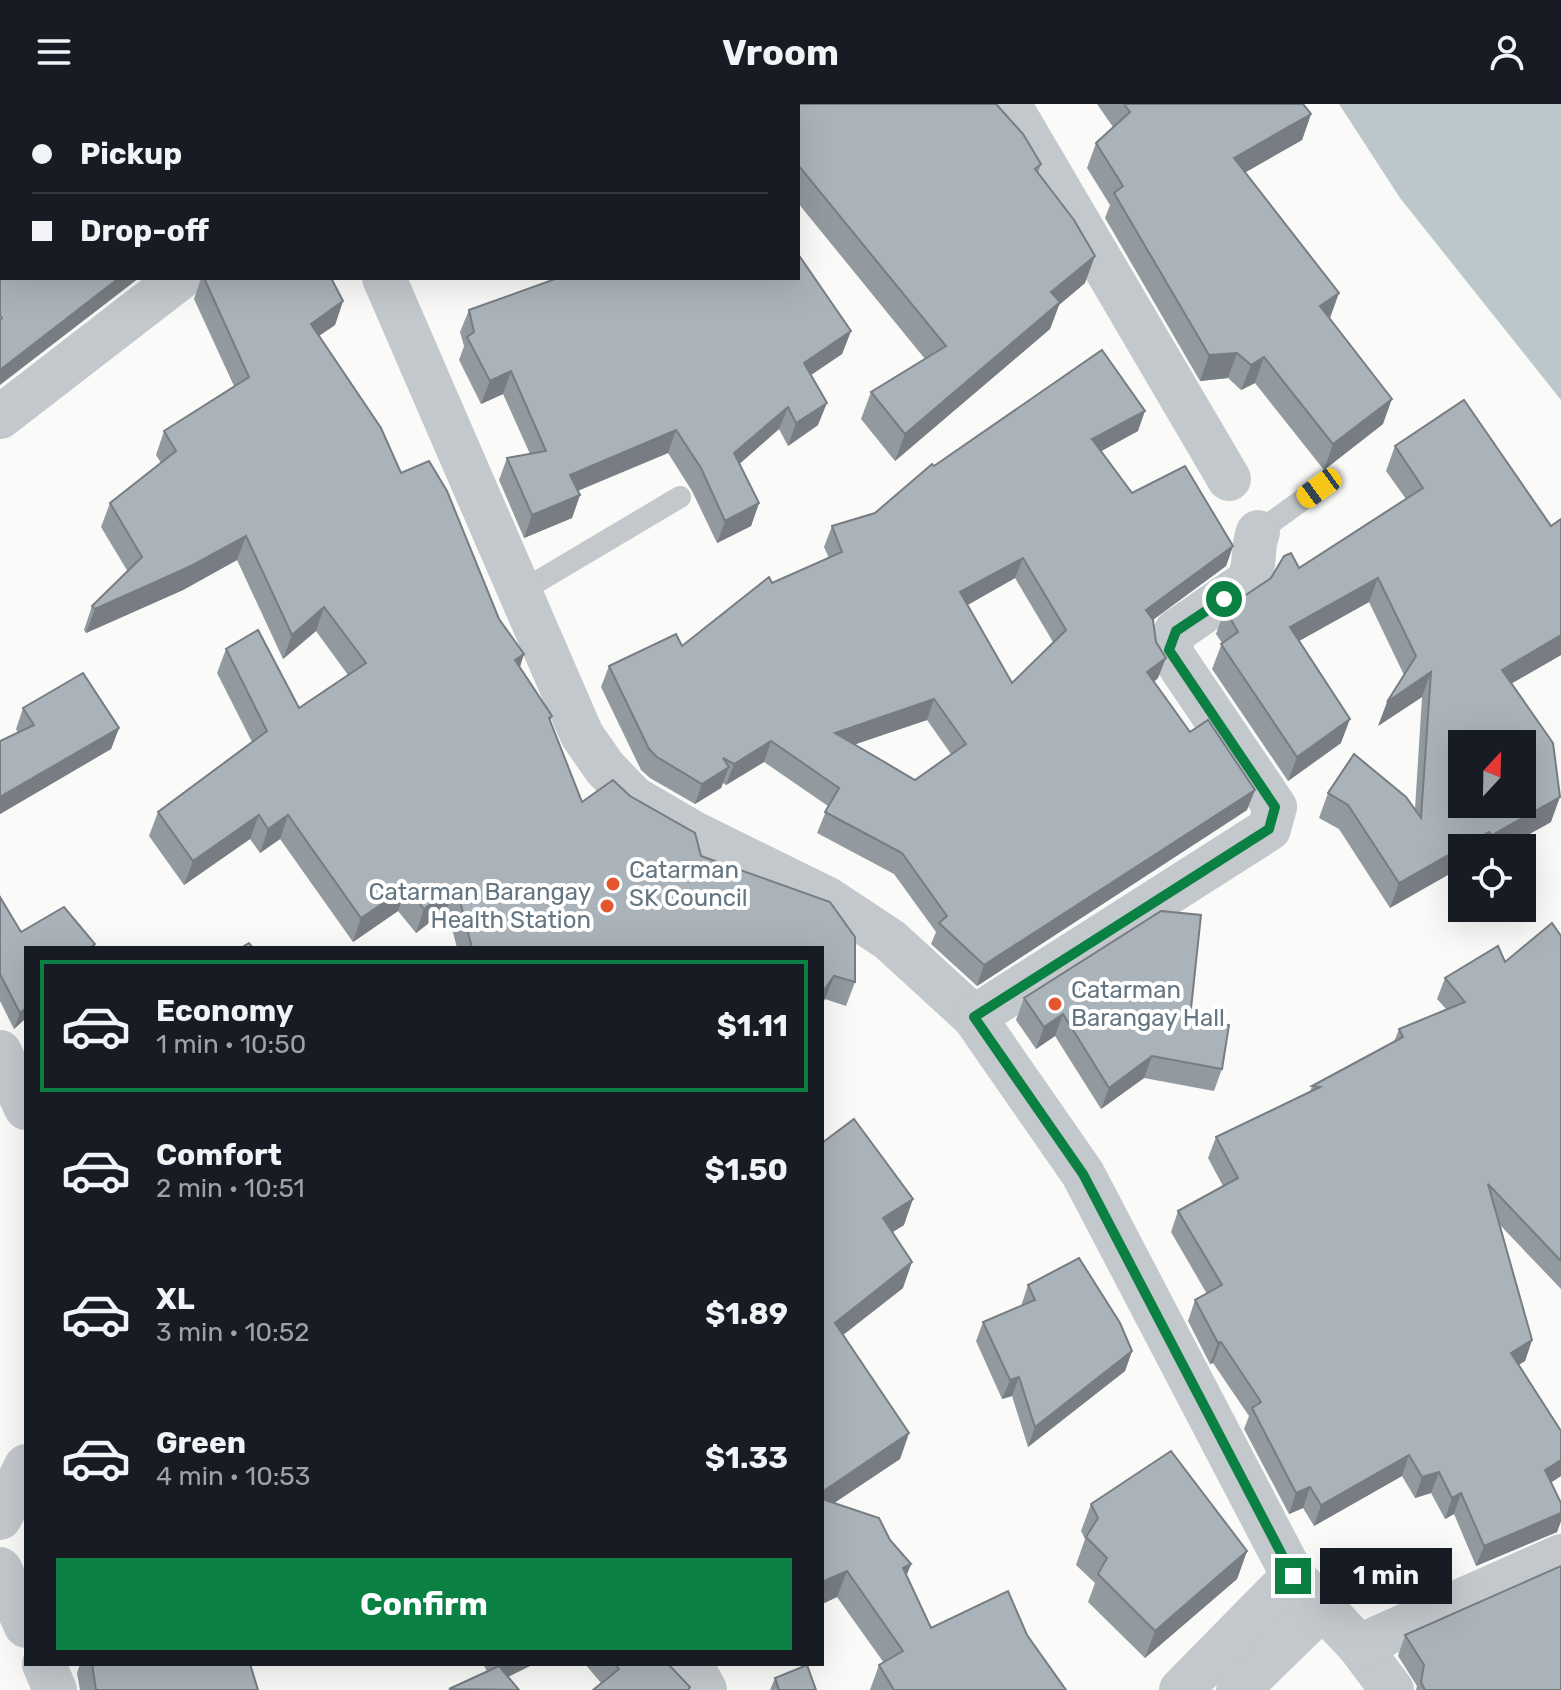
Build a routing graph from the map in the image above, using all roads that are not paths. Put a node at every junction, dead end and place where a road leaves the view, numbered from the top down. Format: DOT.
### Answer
graph roads {
  1 [pos="1009,104"];
  2 [pos="177,280"];
  3 [pos="385,280"];
  4 [pos="0,417"];
  5 [pos="1229,479"];
  6 [pos="1319,488"];
  7 [pos="680,497"];
  8 [pos="1258,532"];
  9 [pos="520,592"];
  10 [pos="974,1017"];
  11 [pos="0,1052"];
  12 [pos="24,1104"];
  13 [pos="24,1470"];
  14 [pos="0,1518"];
  15 [pos="1561,1556"];
  16 [pos="0,1569"];
  17 [pos="1293,1576"];
  18 [pos="1322,1608"];
  19 [pos="24,1622"];
  20 [pos="1359,1646"];
  21 [pos="45,1666"];
  22 [pos="692,1666"];
  23 [pos="55,1690"];
  24 [pos="705,1690"];
  25 [pos="1181,1690"];
  26 [pos="1238,1690"];
  27 [pos="1392,1690"];
  1 -- 5 [label="street"];
  2 -- 4 [label="street"];
  3 -- 9 [label="street"];
  6 -- 8 [label="lane"];
  7 -- 9 [label="lane"];
  8 -- 10 [label="street"];
  9 -- 10 [label="street"];
  10 -- 17 [label="street"];
  11 -- 12 [label="street"];
  13 -- 14 [label="street"];
  15 -- 20 [label="street"];
  16 -- 19 [label="street"];
  17 -- 18 [label="street"];
  17 -- 25 [label="street"];
  18 -- 20 [label="street"];
  18 -- 26 [label="street"];
  20 -- 27 [label="street"];
  21 -- 23 [label="street"];
  22 -- 24 [label="street"];
}
